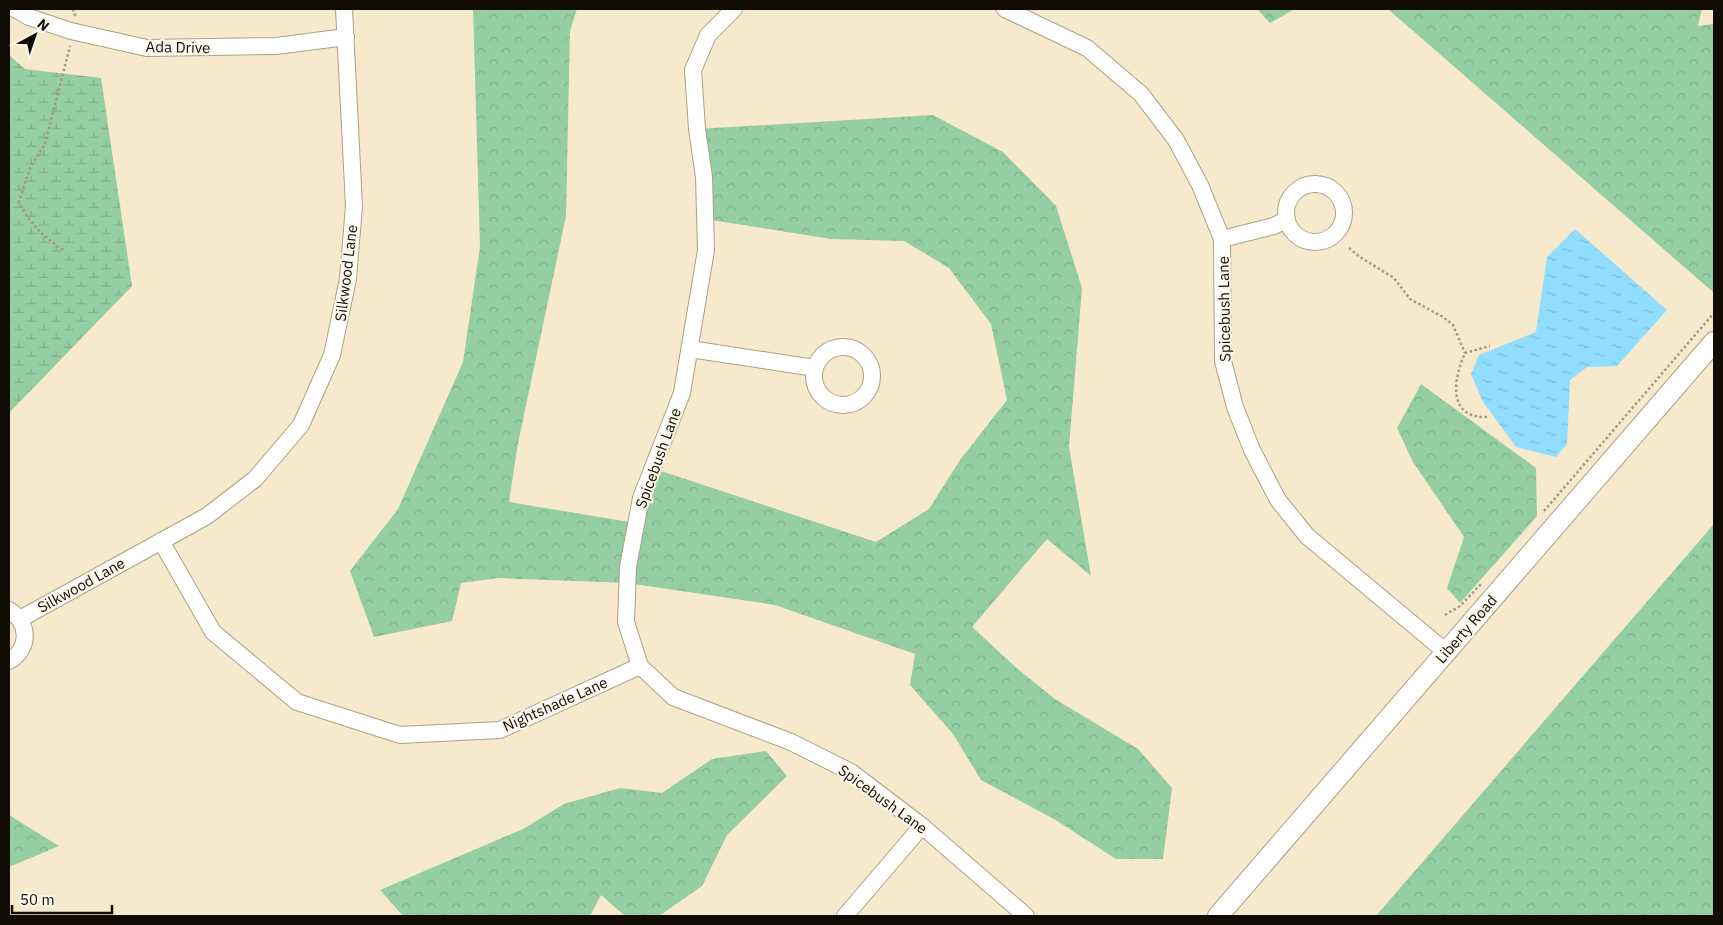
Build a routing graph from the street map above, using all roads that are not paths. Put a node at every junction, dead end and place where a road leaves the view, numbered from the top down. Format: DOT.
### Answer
graph roads {
  1 [pos="15,9"];
  2 [pos="344,9"];
  3 [pos="734,9"];
  4 [pos="1005,9"];
  5 [pos="346,37"];
  6 [pos="1287,219"];
  7 [pos="1222,240"];
  8 [pos="1714,342"];
  9 [pos="690,349"];
  10 [pos="815,368"];
  11 [pos="161,540"];
  12 [pos="14,614"];
  13 [pos="1446,652"];
  14 [pos="9,661"];
  15 [pos="640,666"];
  16 [pos="922,826"];
  17 [pos="845,916"];
  18 [pos="1026,916"];
  19 [pos="1218,916"];
  1 -- 5 [label="street, Ada Drive"];
  2 -- 5 [label="street, Silkwood Lane"];
  3 -- 9 [label="street, Spicebush Lane"];
  4 -- 7 [label="street, Spicebush Lane"];
  5 -- 11 [label="street, Silkwood Lane"];
  6 -- 7 [label="street"];
  7 -- 13 [label="street, Spicebush Lane"];
  8 -- 13 [label="street, Liberty Road"];
  9 -- 10 [label="street"];
  9 -- 15 [label="street, Spicebush Lane"];
  11 -- 12 [label="street, Silkwood Lane"];
  11 -- 15 [label="street, Nightshade Lane"];
  12 -- 14 [label="street, Silkwood Lane"];
  13 -- 19 [label="street, Liberty Road"];
  15 -- 16 [label="street, Spicebush Lane"];
  16 -- 17 [label="street"];
  16 -- 18 [label="street, Spicebush Lane"];
}
